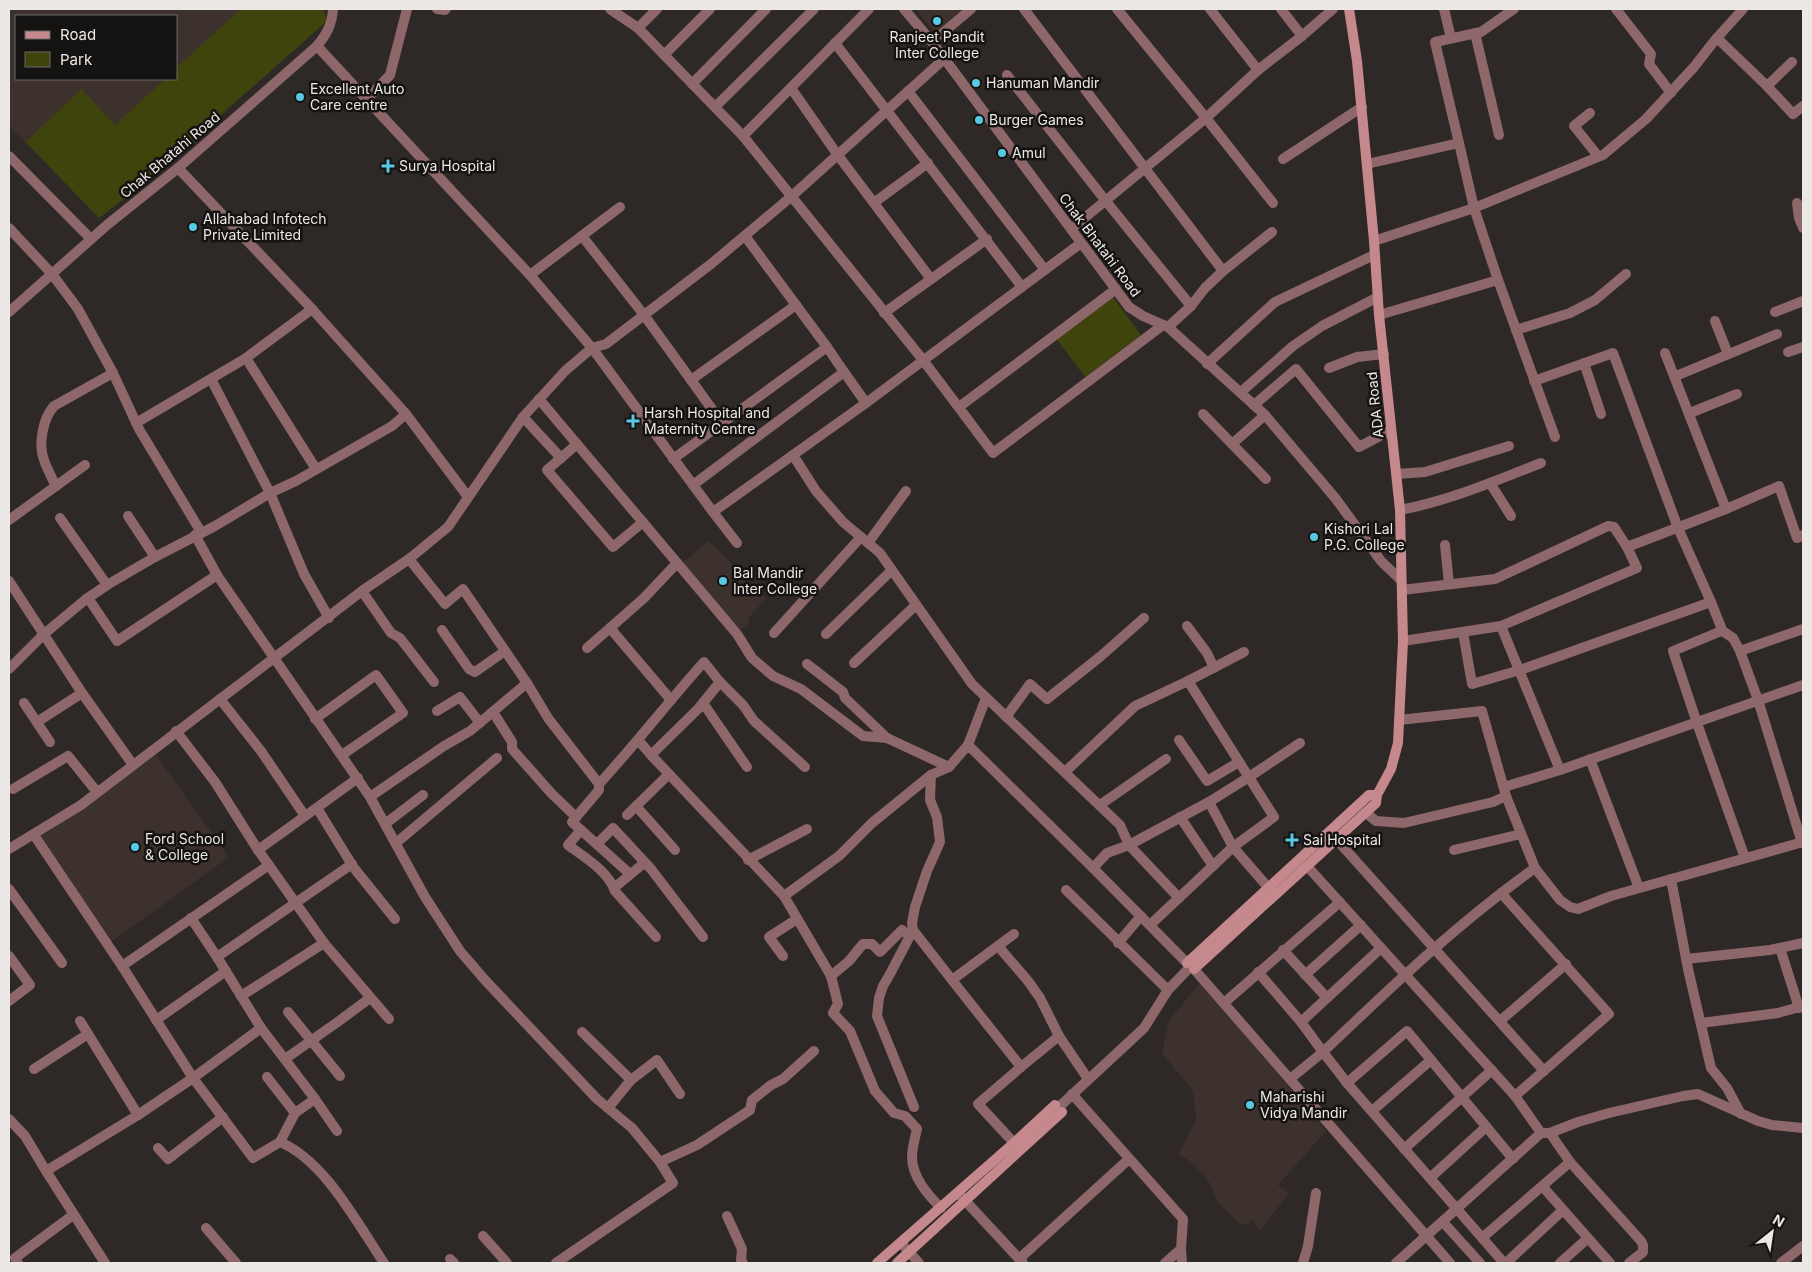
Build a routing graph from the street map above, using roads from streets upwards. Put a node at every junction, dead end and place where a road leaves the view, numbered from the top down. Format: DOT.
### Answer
graph roads {
  1 [pos="333,9"];
  2 [pos="407,9"];
  3 [pos="438,9"];
  4 [pos="446,9"];
  5 [pos="610,9"];
  6 [pos="656,9"];
  7 [pos="710,9"];
  8 [pos="766,9"];
  9 [pos="814,9"];
  10 [pos="869,9"];
  11 [pos="904,9"];
  12 [pos="971,9"];
  13 [pos="1024,9"];
  14 [pos="1117,9"];
  15 [pos="1210,9"];
  16 [pos="1281,9"];
  17 [pos="1333,9"];
  18 [pos="1349,9"];
  19 [pos="1444,9"];
  20 [pos="1514,9"];
  21 [pos="1616,9"];
  22 [pos="1743,9"];
  23 [pos="638,28"];
  24 [pos="1475,33"];
  25 [pos="1302,36"];
  26 [pos="1451,38"];
  27 [pos="1716,38"];
  28 [pos="932,42"];
  29 [pos="835,43"];
  30 [pos="317,46"];
  31 [pos="664,55"];
  32 [pos="944,59"];
  33 [pos="1792,62"];
  34 [pos="1258,70"];
  35 [pos="1007,75"];
  36 [pos="692,84"];
  37 [pos="1767,86"];
  38 [pos="791,88"];
  39 [pos="908,91"];
  40 [pos="1671,93"];
  41 [pos="366,99"];
  42 [pos="716,106"];
  43 [pos="1803,106"];
  44 [pos="1362,107"];
  45 [pos="887,109"];
  46 [pos="1590,113"];
  47 [pos="1206,118"];
  48 [pos="1500,135"];
  49 [pos="743,136"];
  50 [pos="1459,143"];
  51 [pos="837,154"];
  52 [pos="9,156"];
  53 [pos="1598,156"];
  54 [pos="1283,159"];
  55 [pos="928,163"];
  56 [pos="1367,164"];
  57 [pos="178,168"];
  58 [pos="1144,169"];
  59 [pos="792,196"];
  60 [pos="1105,200"];
  61 [pos="875,202"];
  62 [pos="1273,203"];
  63 [pos="1797,203"];
  64 [pos="620,207"];
  65 [pos="1474,208"];
  66 [pos="9,228"];
  67 [pos="1803,228"];
  68 [pos="1071,229"];
  69 [pos="1272,232"];
  70 [pos="582,236"];
  71 [pos="745,236"];
  72 [pos="91,239"];
  73 [pos="987,239"];
  74 [pos="1374,240"];
  75 [pos="1081,243"];
  76 [pos="1374,255"];
  77 [pos="1045,270"];
  78 [pos="1223,271"];
  79 [pos="52,274"];
  80 [pos="1626,274"];
  81 [pos="530,275"];
  82 [pos="931,279"];
  83 [pos="1498,280"];
  84 [pos="1022,287"];
  85 [pos="1116,289"];
  86 [pos="1378,297"];
  87 [pos="1803,301"];
  88 [pos="796,305"];
  89 [pos="1191,306"];
  90 [pos="312,309"];
  91 [pos="9,312"];
  92 [pos="1775,312"];
  93 [pos="884,313"];
  94 [pos="644,315"];
  95 [pos="1379,315"];
  96 [pos="1715,321"];
  97 [pos="1166,326"];
  98 [pos="1516,330"];
  99 [pos="1777,334"];
  100 [pos="827,347"];
  101 [pos="1803,347"];
  102 [pos="592,348"];
  103 [pos="1788,352"];
  104 [pos="1665,353"];
  105 [pos="1384,354"];
  106 [pos="1728,354"];
  107 [pos="246,358"];
  108 [pos="923,360"];
  109 [pos="1584,363"];
  110 [pos="1207,364"];
  111 [pos="1329,368"];
  112 [pos="844,372"];
  113 [pos="113,373"];
  114 [pos="1676,376"];
  115 [pos="211,379"];
  116 [pos="691,380"];
  117 [pos="1534,381"];
  118 [pos="1241,392"];
  119 [pos="1737,394"];
  120 [pos="539,399"];
  121 [pos="866,403"];
  122 [pos="1254,405"];
  123 [pos="959,407"];
  124 [pos="1690,413"];
  125 [pos="406,414"];
  126 [pos="1203,414"];
  127 [pos="1601,414"];
  128 [pos="1264,415"];
  129 [pos="523,417"];
  130 [pos="136,423"];
  131 [pos="722,423"];
  132 [pos="1391,430"];
  133 [pos="1555,438"];
  134 [pos="577,444"];
  135 [pos="1232,444"];
  136 [pos="1509,446"];
  137 [pos="793,455"];
  138 [pos="561,458"];
  139 [pos="673,459"];
  140 [pos="1541,463"];
  141 [pos="85,465"];
  142 [pos="316,469"];
  143 [pos="1397,474"];
  144 [pos="1266,479"];
  145 [pos="1490,483"];
  146 [pos="693,485"];
  147 [pos="56,486"];
  148 [pos="906,491"];
  149 [pos="270,493"];
  150 [pos="468,497"];
  151 [pos="1726,509"];
  152 [pos="1400,510"];
  153 [pos="713,512"];
  154 [pos="128,516"];
  155 [pos="1512,516"];
  156 [pos="60,518"];
  157 [pos="9,520"];
  158 [pos="643,522"];
  159 [pos="1678,528"];
  160 [pos="198,534"];
  161 [pos="1803,535"];
  162 [pos="864,540"];
  163 [pos="737,543"];
  164 [pos="1445,545"];
  165 [pos="1627,547"];
  166 [pos="156,557"];
  167 [pos="408,559"];
  168 [pos="678,564"];
  169 [pos="892,570"];
  170 [pos="217,575"];
  171 [pos="9,581"];
  172 [pos="1449,584"];
  173 [pos="108,585"];
  174 [pos="1402,585"];
  175 [pos="362,591"];
  176 [pos="88,598"];
  177 [pos="1711,602"];
  178 [pos="916,605"];
  179 [pos="328,618"];
  180 [pos="1144,618"];
  181 [pos="1187,626"];
  182 [pos="1501,626"];
  183 [pos="610,628"];
  184 [pos="1803,629"];
  185 [pos="442,630"];
  186 [pos="1721,630"];
  187 [pos="1463,632"];
  188 [pos="44,634"];
  189 [pos="774,634"];
  190 [pos="826,634"];
  191 [pos="1403,641"];
  192 [pos="587,648"];
  193 [pos="505,651"];
  194 [pos="1740,651"];
  195 [pos="1244,652"];
  196 [pos="273,658"];
  197 [pos="854,663"];
  198 [pos="807,664"];
  199 [pos="1214,668"];
  200 [pos="9,669"];
  201 [pos="1520,670"];
  202 [pos="434,682"];
  203 [pos="720,682"];
  204 [pos="1188,682"];
  205 [pos="527,683"];
  206 [pos="1803,685"];
  207 [pos="82,693"];
  208 [pos="220,698"];
  209 [pos="986,698"];
  210 [pos="671,700"];
  211 [pos="1758,700"];
  212 [pos="24,703"];
  213 [pos="703,703"];
  214 [pos="437,711"];
  215 [pos="493,712"];
  216 [pos="1006,717"];
  217 [pos="315,719"];
  218 [pos="1399,720"];
  219 [pos="38,722"];
  220 [pos="480,722"];
  221 [pos="1697,723"];
  222 [pos="176,731"];
  223 [pos="887,738"];
  224 [pos="1180,740"];
  225 [pos="639,741"];
  226 [pos="50,742"];
  227 [pos="1300,743"];
  228 [pos="968,745"];
  229 [pos="342,755"];
  230 [pos="651,755"];
  231 [pos="497,758"];
  232 [pos="1166,759"];
  233 [pos="1590,759"];
  234 [pos="1240,762"];
  235 [pos="133,765"];
  236 [pos="747,767"];
  237 [pos="805,767"];
  238 [pos="949,767"];
  239 [pos="1560,770"];
  240 [pos="1065,772"];
  241 [pos="669,774"];
  242 [pos="932,776"];
  243 [pos="1249,777"];
  244 [pos="358,778"];
  245 [pos="599,784"];
  246 [pos="13,789"];
  247 [pos="1505,791"];
  248 [pos="97,792"];
  249 [pos="423,795"];
  250 [pos="1377,796"];
  251 [pos="370,797"];
  252 [pos="1209,802"];
  253 [pos="1100,805"];
  254 [pos="636,806"];
  255 [pos="317,808"];
  256 [pos="1366,813"];
  257 [pos="627,815"];
  258 [pos="305,816"];
  259 [pos="576,816"];
  260 [pos="1180,817"];
  261 [pos="386,824"];
  262 [pos="807,829"];
  263 [pos="581,830"];
  264 [pos="1521,834"];
  265 [pos="34,835"];
  266 [pos="1337,840"];
  267 [pos="1802,842"];
  268 [pos="396,843"];
  269 [pos="597,844"];
  270 [pos="1129,844"];
  271 [pos="1233,847"];
  272 [pos="9,850"];
  273 [pos="258,850"];
  274 [pos="675,850"];
  275 [pos="1454,850"];
  276 [pos="1745,858"];
  277 [pos="748,860"];
  278 [pos="644,862"];
  279 [pos="352,864"];
  280 [pos="268,865"];
  281 [pos="1213,866"];
  282 [pos="1307,866"];
  283 [pos="1093,868"];
  284 [pos="1535,868"];
  285 [pos="630,874"];
  286 [pos="1671,878"];
  287 [pos="1268,887"];
  288 [pos="9,888"];
  289 [pos="614,888"];
  290 [pos="1639,888"];
  291 [pos="1066,890"];
  292 [pos="1501,892"];
  293 [pos="784,896"];
  294 [pos="1275,896"];
  295 [pos="1179,898"];
  296 [pos="1340,902"];
  297 [pos="296,904"];
  298 [pos="1141,916"];
  299 [pos="191,918"];
  300 [pos="797,918"];
  301 [pos="395,919"];
  302 [pos="1150,925"];
  303 [pos="1361,925"];
  304 [pos="911,933"];
  305 [pos="1014,934"];
  306 [pos="656,937"];
  307 [pos="703,937"];
  308 [pos="324,943"];
  309 [pos="1118,943"];
  310 [pos="1803,944"];
  311 [pos="998,946"];
  312 [pos="1382,948"];
  313 [pos="1434,948"];
  314 [pos="1780,948"];
  315 [pos="1284,950"];
  316 [pos="9,956"];
  317 [pos="783,956"];
  318 [pos="217,957"];
  319 [pos="1686,959"];
  320 [pos="62,963"];
  321 [pos="1566,964"];
  322 [pos="122,966"];
  323 [pos="1190,966"];
  324 [pos="226,971"];
  325 [pos="1258,972"];
  326 [pos="1405,974"];
  327 [pos="1305,975"];
  328 [pos="832,976"];
  329 [pos="952,980"];
  330 [pos="1168,990"];
  331 [pos="241,996"];
  332 [pos="370,998"];
  333 [pos="1326,998"];
  334 [pos="9,1001"];
  335 [pos="1224,1003"];
  336 [pos="1801,1007"];
  337 [pos="288,1012"];
  338 [pos="389,1019"];
  339 [pos="156,1020"];
  340 [pos="80,1021"];
  341 [pos="1500,1021"];
  342 [pos="1301,1022"];
  343 [pos="1701,1023"];
  344 [pos="260,1028"];
  345 [pos="582,1032"];
  346 [pos="88,1034"];
  347 [pos="1059,1036"];
  348 [pos="311,1041"];
  349 [pos="814,1052"];
  350 [pos="1323,1052"];
  351 [pos="285,1059"];
  352 [pos="1430,1060"];
  353 [pos="1020,1067"];
  354 [pos="34,1069"];
  355 [pos="1492,1070"];
  356 [pos="1544,1071"];
  357 [pos="340,1076"];
  358 [pos="268,1077"];
  359 [pos="193,1078"];
  360 [pos="1088,1079"];
  361 [pos="1290,1079"];
  362 [pos="631,1080"];
  363 [pos="1347,1083"];
  364 [pos="680,1094"];
  365 [pos="1072,1094"];
  366 [pos="1515,1096"];
  367 [pos="1462,1097"];
  368 [pos="315,1099"];
  369 [pos="914,1107"];
  370 [pos="608,1108"];
  371 [pos="1059,1108"];
  372 [pos="1372,1111"];
  373 [pos="296,1113"];
  374 [pos="1741,1114"];
  375 [pos="138,1115"];
  376 [pos="223,1117"];
  377 [pos="9,1120"];
  378 [pos="1486,1127"];
  379 [pos="1803,1128"];
  380 [pos="337,1131"];
  381 [pos="1546,1133"];
  382 [pos="280,1142"];
  383 [pos="1014,1143"];
  384 [pos="158,1148"];
  385 [pos="1404,1149"];
  386 [pos="1129,1159"];
  387 [pos="1513,1159"];
  388 [pos="660,1162"];
  389 [pos="1570,1162"];
  390 [pos="46,1171"];
  391 [pos="1430,1178"];
  392 [pos="1543,1187"];
  393 [pos="958,1193"];
  394 [pos="1316,1193"];
  395 [pos="966,1201"];
  396 [pos="941,1208"];
  397 [pos="1457,1209"];
  398 [pos="1563,1210"];
  399 [pos="73,1215"];
  400 [pos="727,1216"];
  401 [pos="1443,1222"];
  402 [pos="206,1228"];
  403 [pos="483,1236"];
  404 [pos="1427,1236"];
  405 [pos="1482,1238"];
  406 [pos="1587,1239"];
  407 [pos="901,1243"];
  408 [pos="1803,1246"];
  409 [pos="1181,1249"];
  410 [pos="909,1252"];
  411 [pos="14,1258"];
  412 [pos="1021,1261"];
  413 [pos="105,1263"];
  414 [pos="236,1263"];
  415 [pos="384,1263"];
  416 [pos="508,1263"];
  417 [pos="556,1263"];
  418 [pos="743,1263"];
  419 [pos="878,1263"];
  420 [pos="897,1263"];
  421 [pos="919,1263"];
  422 [pos="1165,1263"];
  423 [pos="1182,1263"];
  424 [pos="1302,1263"];
  425 [pos="1396,1263"];
  426 [pos="1450,1263"];
  427 [pos="1480,1263"];
  428 [pos="1505,1263"];
  429 [pos="1560,1263"];
  430 [pos="1610,1263"];
  431 [pos="1629,1263"];
  432 [pos="1781,1263"];
  1 -- 30 [label="street, Chak Bhatahi Road"];
  2 -- 41 [label="street"];
  3 -- 4 [label="street"];
  5 -- 23 [label="street"];
  6 -- 23 [label="street"];
  7 -- 31 [label="street"];
  8 -- 36 [label="street"];
  9 -- 42 [label="street"];
  10 -- 29 [label="street"];
  11 -- 28 [label="street, Chak Bhatahi Road"];
  12 -- 28 [label="street"];
  13 -- 58 [label="street"];
  14 -- 47 [label="street"];
  15 -- 34 [label="street"];
  16 -- 25 [label="street"];
  17 -- 25 [label="street"];
  18 -- 44 [label="street, ADA Road"];
  19 -- 26 [label="street"];
  20 -- 24 [label="street"];
  21 -- 40 [label="street"];
  22 -- 27 [label="street"];
  23 -- 31 [label="street"];
  24 -- 26 [label="street"];
  24 -- 48 [label="street"];
  25 -- 34 [label="street"];
  26 -- 50 [label="street"];
  27 -- 37 [label="street"];
  27 -- 40 [label="street"];
  28 -- 32 [label="street, Chak Bhatahi Road"];
  29 -- 38 [label="street"];
  29 -- 45 [label="street"];
  30 -- 41 [label="street"];
  30 -- 57 [label="street, Chak Bhatahi Road"];
  31 -- 36 [label="street"];
  32 -- 39 [label="street"];
  32 -- 68 [label="street, Chak Bhatahi Road"];
  33 -- 37 [label="street"];
  34 -- 47 [label="street"];
  35 -- 60 [label="street"];
  36 -- 42 [label="street"];
  37 -- 43 [label="street"];
  38 -- 49 [label="street"];
  38 -- 51 [label="street"];
  39 -- 45 [label="street"];
  39 -- 77 [label="street"];
  40 -- 53 [label="street"];
  41 -- 81 [label="street"];
  42 -- 49 [label="street"];
  44 -- 54 [label="street"];
  44 -- 56 [label="street, ADA Road"];
  45 -- 51 [label="street"];
  45 -- 55 [label="street"];
  46 -- 53 [label="street"];
  47 -- 58 [label="street"];
  47 -- 62 [label="street"];
  49 -- 59 [label="street"];
  50 -- 56 [label="street"];
  50 -- 65 [label="street"];
  51 -- 59 [label="street"];
  51 -- 61 [label="street"];
  52 -- 72 [label="street"];
  53 -- 65 [label="street"];
  55 -- 61 [label="street"];
  55 -- 73 [label="street"];
  56 -- 74 [label="street, ADA Road"];
  57 -- 72 [label="street, Chak Bhatahi Road"];
  57 -- 90 [label="street"];
  58 -- 60 [label="street"];
  58 -- 78 [label="street"];
  59 -- 71 [label="street"];
  59 -- 93 [label="street"];
  60 -- 68 [label="street"];
  60 -- 89 [label="street"];
  61 -- 82 [label="street"];
  63 -- 67 [label="street"];
  64 -- 70 [label="street"];
  65 -- 74 [label="street"];
  65 -- 83 [label="street"];
  66 -- 79 [label="street"];
  68 -- 75 [label="street, Chak Bhatahi Road"];
  69 -- 78 [label="street"];
  70 -- 81 [label="street"];
  70 -- 94 [label="street"];
  71 -- 88 [label="street"];
  71 -- 94 [label="street"];
  72 -- 79 [label="street, Chak Bhatahi Road"];
  73 -- 82 [label="street"];
  73 -- 84 [label="street"];
  74 -- 76 [label="street, ADA Road"];
  75 -- 77 [label="street"];
  75 -- 85 [label="street, Chak Bhatahi Road"];
  76 -- 86 [label="street, ADA Road"];
  76 -- 110 [label="street"];
  77 -- 84 [label="street"];
  78 -- 89 [label="street"];
  79 -- 91 [label="street, Chak Bhatahi Road"];
  79 -- 113 [label="street"];
  80 -- 98 [label="street"];
  81 -- 102 [label="street"];
  82 -- 93 [label="street"];
  83 -- 95 [label="street"];
  83 -- 98 [label="street"];
  84 -- 108 [label="street"];
  85 -- 97 [label="street, Chak Bhatahi Road"];
  85 -- 123 [label="street"];
  86 -- 95 [label="street, ADA Road"];
  86 -- 118 [label="street"];
  87 -- 92 [label="street"];
  88 -- 100 [label="street"];
  88 -- 116 [label="street"];
  89 -- 97 [label="street"];
  90 -- 107 [label="street"];
  90 -- 125 [label="street"];
  93 -- 108 [label="street"];
  94 -- 102 [label="street"];
  94 -- 116 [label="street"];
  95 -- 105 [label="street, ADA Road"];
  96 -- 106 [label="street"];
  97 -- 110 [label="street, Chak Bhatahi Road"];
  97 -- 123 [label="street"];
  98 -- 117 [label="street"];
  99 -- 106 [label="street"];
  100 -- 112 [label="street"];
  100 -- 131 [label="street"];
  101 -- 103 [label="street"];
  102 -- 120 [label="street"];
  102 -- 139 [label="street"];
  104 -- 114 [label="street"];
  105 -- 111 [label="street"];
  105 -- 132 [label="street, ADA Road"];
  106 -- 114 [label="street"];
  107 -- 115 [label="street"];
  107 -- 142 [label="street"];
  108 -- 121 [label="street"];
  108 -- 123 [label="street"];
  109 -- 117 [label="street"];
  109 -- 127 [label="street"];
  109 -- 159 [label="street"];
  110 -- 118 [label="street, Chak Bhatahi Road"];
  112 -- 121 [label="street"];
  112 -- 146 [label="street"];
  113 -- 130 [label="street"];
  113 -- 147 [label="street"];
  114 -- 124 [label="street"];
  115 -- 130 [label="street"];
  115 -- 149 [label="street"];
  116 -- 131 [label="street"];
  117 -- 133 [label="street"];
  118 -- 122 [label="street, Chak Bhatahi Road"];
  119 -- 124 [label="street"];
  120 -- 129 [label="street"];
  120 -- 134 [label="street"];
  121 -- 137 [label="street"];
  122 -- 128 [label="street, Chak Bhatahi Road"];
  122 -- 132 [label="street"];
  124 -- 151 [label="street"];
  125 -- 142 [label="street"];
  125 -- 150 [label="street"];
  126 -- 135 [label="street"];
  128 -- 135 [label="street"];
  128 -- 174 [label="street, Chak Bhatahi Road"];
  129 -- 138 [label="street"];
  129 -- 150 [label="street"];
  130 -- 160 [label="street"];
  131 -- 139 [label="street"];
  132 -- 143 [label="street, ADA Road"];
  134 -- 138 [label="street"];
  134 -- 158 [label="street"];
  135 -- 144 [label="street"];
  136 -- 143 [label="street"];
  137 -- 153 [label="street"];
  137 -- 162 [label="street"];
  138 -- 158 [label="street"];
  139 -- 146 [label="street"];
  140 -- 145 [label="street"];
  141 -- 147 [label="street"];
  142 -- 149 [label="street"];
  143 -- 152 [label="street, ADA Road"];
  145 -- 152 [label="street"];
  145 -- 155 [label="street"];
  146 -- 153 [label="street"];
  147 -- 157 [label="street"];
  148 -- 162 [label="street"];
  149 -- 160 [label="street"];
  149 -- 179 [label="street"];
  150 -- 167 [label="street"];
  151 -- 159 [label="street"];
  151 -- 161 [label="street"];
  152 -- 174 [label="street, ADA Road"];
  153 -- 163 [label="street"];
  154 -- 166 [label="street"];
  156 -- 173 [label="street"];
  158 -- 168 [label="street"];
  159 -- 165 [label="street"];
  159 -- 177 [label="street"];
  160 -- 166 [label="street"];
  160 -- 170 [label="street"];
  162 -- 169 [label="street"];
  162 -- 189 [label="street"];
  164 -- 172 [label="street"];
  165 -- 172 [label="street"];
  165 -- 182 [label="street"];
  166 -- 173 [label="street"];
  167 -- 175 [label="street"];
  167 -- 193 [label="street"];
  168 -- 183 [label="street"];
  168 -- 223 [label="street"];
  169 -- 178 [label="street"];
  169 -- 190 [label="street"];
  170 -- 176 [label="street"];
  170 -- 196 [label="street"];
  171 -- 188 [label="street"];
  172 -- 174 [label="street"];
  173 -- 176 [label="street"];
  174 -- 191 [label="street, ADA Road"];
  175 -- 179 [label="street"];
  175 -- 202 [label="street"];
  176 -- 188 [label="street"];
  177 -- 186 [label="street"];
  177 -- 201 [label="street"];
  178 -- 197 [label="street"];
  178 -- 209 [label="street"];
  179 -- 196 [label="street"];
  180 -- 216 [label="street"];
  181 -- 199 [label="street"];
  182 -- 187 [label="street"];
  182 -- 201 [label="street"];
  183 -- 192 [label="street"];
  183 -- 210 [label="street"];
  184 -- 194 [label="street"];
  185 -- 193 [label="street"];
  186 -- 194 [label="street"];
  186 -- 221 [label="street"];
  187 -- 191 [label="street"];
  187 -- 201 [label="street"];
  188 -- 200 [label="street"];
  188 -- 207 [label="street"];
  191 -- 218 [label="street, ADA Road"];
  193 -- 205 [label="street"];
  194 -- 211 [label="street"];
  195 -- 199 [label="street"];
  196 -- 208 [label="street"];
  196 -- 217 [label="street"];
  198 -- 223 [label="street"];
  199 -- 204 [label="street"];
  201 -- 239 [label="street"];
  203 -- 210 [label="street"];
  203 -- 213 [label="street"];
  203 -- 237 [label="street"];
  204 -- 234 [label="street"];
  204 -- 240 [label="street"];
  205 -- 215 [label="street"];
  205 -- 245 [label="street"];
  206 -- 211 [label="street"];
  207 -- 219 [label="street"];
  207 -- 235 [label="street"];
  208 -- 222 [label="street"];
  208 -- 258 [label="street"];
  209 -- 216 [label="street"];
  209 -- 228 [label="street"];
  210 -- 225 [label="street"];
  211 -- 221 [label="street"];
  211 -- 267 [label="street"];
  212 -- 219 [label="street"];
  213 -- 230 [label="street"];
  213 -- 236 [label="street"];
  214 -- 220 [label="street"];
  215 -- 220 [label="street"];
  215 -- 259 [label="street"];
  216 -- 240 [label="street"];
  217 -- 229 [label="street"];
  217 -- 229 [label="street"];
  218 -- 247 [label="street"];
  218 -- 250 [label="street, ADA Road"];
  219 -- 226 [label="street"];
  220 -- 251 [label="street"];
  221 -- 233 [label="street"];
  221 -- 276 [label="street"];
  222 -- 235 [label="street"];
  222 -- 273 [label="street"];
  223 -- 238 [label="street"];
  224 -- 234 [label="street"];
  225 -- 230 [label="street"];
  225 -- 245 [label="street"];
  227 -- 243 [label="street"];
  228 -- 238 [label="street"];
  228 -- 283 [label="street"];
  229 -- 244 [label="street"];
  230 -- 241 [label="street"];
  231 -- 268 [label="street"];
  232 -- 253 [label="street"];
  233 -- 239 [label="street"];
  233 -- 290 [label="street"];
  234 -- 243 [label="street"];
  235 -- 248 [label="street"];
  238 -- 242 [label="street"];
  239 -- 247 [label="street"];
  240 -- 253 [label="street"];
  241 -- 254 [label="street"];
  241 -- 277 [label="street"];
  242 -- 293 [label="street"];
  242 -- 304 [label="street"];
  243 -- 252 [label="street"];
  243 -- 271 [label="street"];
  244 -- 251 [label="street"];
  244 -- 255 [label="street"];
  245 -- 259 [label="street"];
  246 -- 248 [label="street"];
  247 -- 256 [label="street"];
  247 -- 264 [label="street"];
  248 -- 265 [label="street"];
  249 -- 261 [label="street"];
  250 -- 256 [label="street, ADA Road"];
  250 -- 287 [label="street"];
  251 -- 261 [label="street"];
  252 -- 260 [label="street"];
  252 -- 271 [label="street"];
  253 -- 270 [label="street"];
  254 -- 257 [label="street"];
  254 -- 274 [label="street"];
  255 -- 258 [label="street"];
  255 -- 279 [label="street"];
  256 -- 266 [label="street, ADA Road"];
  258 -- 273 [label="street"];
  259 -- 263 [label="street"];
  260 -- 270 [label="street"];
  260 -- 281 [label="street"];
  261 -- 268 [label="street"];
  262 -- 277 [label="street"];
  263 -- 269 [label="street"];
  263 -- 289 [label="street"];
  264 -- 275 [label="street"];
  264 -- 284 [label="street"];
  265 -- 272 [label="street"];
  265 -- 322 [label="street"];
  266 -- 282 [label="street, ADA Road"];
  266 -- 313 [label="street"];
  267 -- 276 [label="street"];
  268 -- 370 [label="street"];
  269 -- 278 [label="street"];
  269 -- 285 [label="street"];
  270 -- 283 [label="street"];
  270 -- 295 [label="street"];
  271 -- 281 [label="street"];
  271 -- 287 [label="street"];
  273 -- 280 [label="street"];
  276 -- 286 [label="street"];
  277 -- 293 [label="street"];
  278 -- 285 [label="street"];
  278 -- 307 [label="street"];
  279 -- 297 [label="street"];
  279 -- 301 [label="street"];
  280 -- 297 [label="street"];
  280 -- 299 [label="street"];
  281 -- 295 [label="street"];
  282 -- 294 [label="street, ADA Road"];
  282 -- 296 [label="street"];
  283 -- 298 [label="street"];
  284 -- 290 [label="street"];
  284 -- 292 [label="street"];
  285 -- 289 [label="street"];
  286 -- 290 [label="street"];
  286 -- 319 [label="street"];
  287 -- 294 [label="street"];
  287 -- 323 [label="street"];
  288 -- 320 [label="street"];
  289 -- 306 [label="street"];
  291 -- 309 [label="street"];
  292 -- 313 [label="street"];
  292 -- 321 [label="street"];
  293 -- 300 [label="street"];
  294 -- 323 [label="street, ADA Road"];
  295 -- 302 [label="street"];
  296 -- 303 [label="street"];
  296 -- 315 [label="street"];
  297 -- 308 [label="street"];
  297 -- 318 [label="street"];
  298 -- 302 [label="street"];
  298 -- 309 [label="street"];
  299 -- 318 [label="street"];
  299 -- 322 [label="street"];
  300 -- 317 [label="street"];
  300 -- 328 [label="street"];
  302 -- 323 [label="street"];
  303 -- 312 [label="street"];
  303 -- 327 [label="street"];
  304 -- 328 [label="street"];
  304 -- 329 [label="street"];
  304 -- 369 [label="street"];
  305 -- 311 [label="street"];
  308 -- 331 [label="street"];
  308 -- 332 [label="street"];
  309 -- 330 [label="street"];
  310 -- 314 [label="street"];
  311 -- 329 [label="street"];
  311 -- 347 [label="street"];
  312 -- 326 [label="street"];
  312 -- 333 [label="street"];
  313 -- 326 [label="street"];
  313 -- 341 [label="street"];
  314 -- 319 [label="street"];
  314 -- 336 [label="street"];
  315 -- 325 [label="street"];
  315 -- 327 [label="street"];
  316 -- 334 [label="street"];
  318 -- 324 [label="street"];
  319 -- 343 [label="street"];
  321 -- 341 [label="street"];
  321 -- 356 [label="street"];
  322 -- 339 [label="street"];
  323 -- 330 [label="street"];
  323 -- 335 [label="street"];
  324 -- 331 [label="street"];
  324 -- 339 [label="street"];
  325 -- 335 [label="street"];
  325 -- 342 [label="street"];
  326 -- 350 [label="street"];
  326 -- 355 [label="street"];
  327 -- 333 [label="street"];
  328 -- 396 [label="street"];
  329 -- 353 [label="street"];
  330 -- 360 [label="street"];
  331 -- 344 [label="street"];
  332 -- 338 [label="street"];
  332 -- 348 [label="street"];
  333 -- 342 [label="street"];
  335 -- 361 [label="street"];
  336 -- 343 [label="street"];
  337 -- 348 [label="street"];
  339 -- 359 [label="street"];
  340 -- 346 [label="street"];
  341 -- 356 [label="street"];
  342 -- 350 [label="street"];
  343 -- 374 [label="street"];
  344 -- 351 [label="street"];
  344 -- 359 [label="street"];
  345 -- 362 [label="street"];
  346 -- 354 [label="street"];
  346 -- 375 [label="street"];
  347 -- 353 [label="street"];
  347 -- 360 [label="street"];
  348 -- 351 [label="street"];
  348 -- 357 [label="street"];
  349 -- 388 [label="street"];
  350 -- 361 [label="street"];
  350 -- 363 [label="street"];
  351 -- 368 [label="street"];
  352 -- 363 [label="street"];
  352 -- 367 [label="street"];
  352 -- 372 [label="street"];
  353 -- 383 [label="street"];
  355 -- 366 [label="street"];
  355 -- 367 [label="street"];
  356 -- 366 [label="street"];
  358 -- 373 [label="street"];
  359 -- 375 [label="street"];
  359 -- 376 [label="street"];
  360 -- 365 [label="street"];
  361 -- 404 [label="street"];
  362 -- 364 [label="street"];
  362 -- 370 [label="street"];
  363 -- 372 [label="street"];
  365 -- 371 [label="street"];
  365 -- 386 [label="street"];
  366 -- 381 [label="street"];
  367 -- 378 [label="street"];
  367 -- 385 [label="street"];
  368 -- 373 [label="street"];
  368 -- 380 [label="street"];
  370 -- 388 [label="street"];
  371 -- 383 [label="street"];
  371 -- 395 [label="street"];
  372 -- 385 [label="street"];
  373 -- 382 [label="street"];
  374 -- 379 [label="street"];
  374 -- 381 [label="street"];
  375 -- 390 [label="street"];
  376 -- 382 [label="street"];
  376 -- 384 [label="street"];
  377 -- 390 [label="street"];
  378 -- 387 [label="street"];
  378 -- 391 [label="street"];
  381 -- 387 [label="street"];
  381 -- 389 [label="street"];
  382 -- 415 [label="street"];
  383 -- 393 [label="street"];
  385 -- 391 [label="street"];
  386 -- 409 [label="street"];
  386 -- 412 [label="street"];
  387 -- 397 [label="street"];
  388 -- 417 [label="street"];
  389 -- 392 [label="street"];
  389 -- 431 [label="street"];
  390 -- 399 [label="street"];
  391 -- 397 [label="street"];
  392 -- 398 [label="street"];
  392 -- 405 [label="street"];
  393 -- 395 [label="street"];
  393 -- 396 [label="street"];
  394 -- 424 [label="street"];
  395 -- 410 [label="street"];
  395 -- 412 [label="street"];
  396 -- 407 [label="street"];
  397 -- 401 [label="street"];
  397 -- 405 [label="street"];
  398 -- 406 [label="street"];
  398 -- 428 [label="street"];
  399 -- 411 [label="street"];
  399 -- 413 [label="street"];
  400 -- 418 [label="street"];
  401 -- 404 [label="street"];
  401 -- 427 [label="street"];
  402 -- 414 [label="street"];
  403 -- 416 [label="street"];
  404 -- 425 [label="street"];
  404 -- 426 [label="street"];
  405 -- 428 [label="street"];
  406 -- 429 [label="street"];
  406 -- 430 [label="street"];
  407 -- 410 [label="street"];
  407 -- 419 [label="street"];
  408 -- 432 [label="street"];
  409 -- 422 [label="street"];
  409 -- 423 [label="street"];
  410 -- 420 [label="street"];
  410 -- 421 [label="street"];
}
